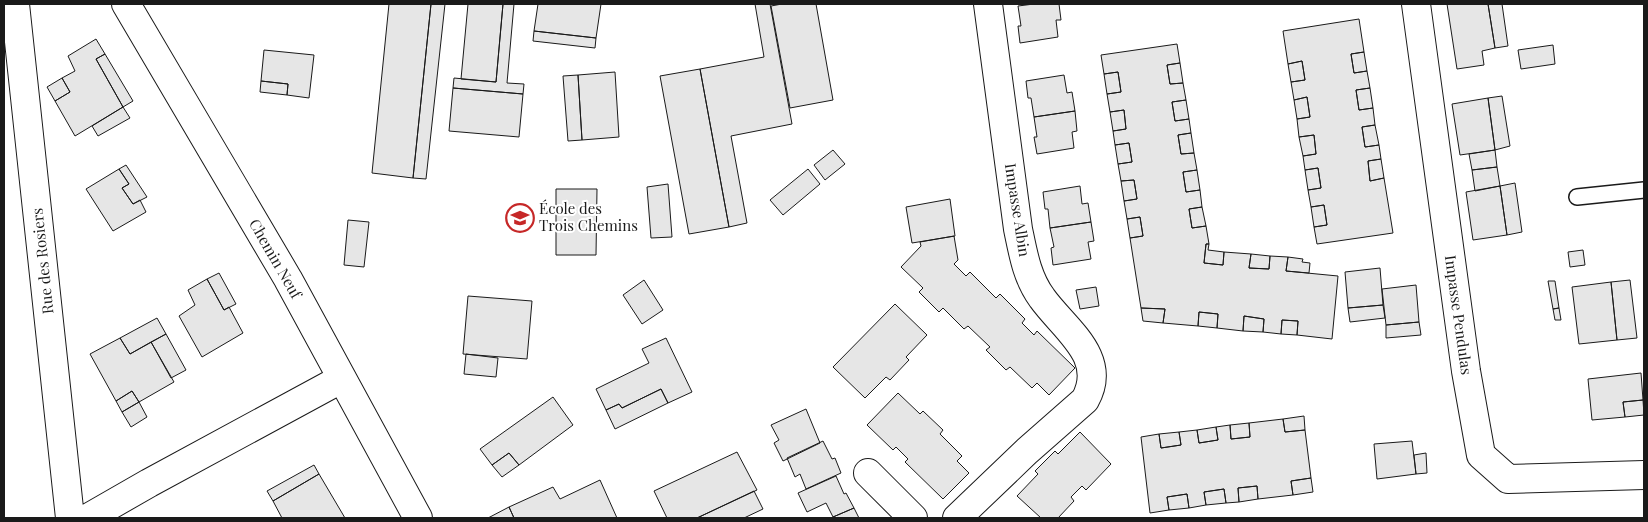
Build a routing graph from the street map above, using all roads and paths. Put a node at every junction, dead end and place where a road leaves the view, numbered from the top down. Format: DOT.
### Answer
graph roads {
  1 [pos="15,4"];
  2 [pos="126,4"];
  3 [pos="988,4"];
  4 [pos="1416,4"];
  5 [pos="1644,190"];
  6 [pos="1577,197"];
  7 [pos="341,378"];
  8 [pos="868,473"];
  9 [pos="1644,475"];
  10 [pos="70,518"];
  11 [pos="88,518"];
  12 [pos="418,518"];
  13 [pos="912,518"];
  14 [pos="957,518"];
  1 -- 10 [label="street, Rue des Rosiers"];
  2 -- 7 [label="street, Chemin Neuf"];
  3 -- 14 [label="street, Impasse Albin"];
  4 -- 9 [label="street, Impasse Pendulas"];
  5 -- 6 [label="lane"];
  7 -- 11 [label="street"];
  7 -- 12 [label="street, Chemin Neuf"];
  8 -- 13 [label="street"];
}
